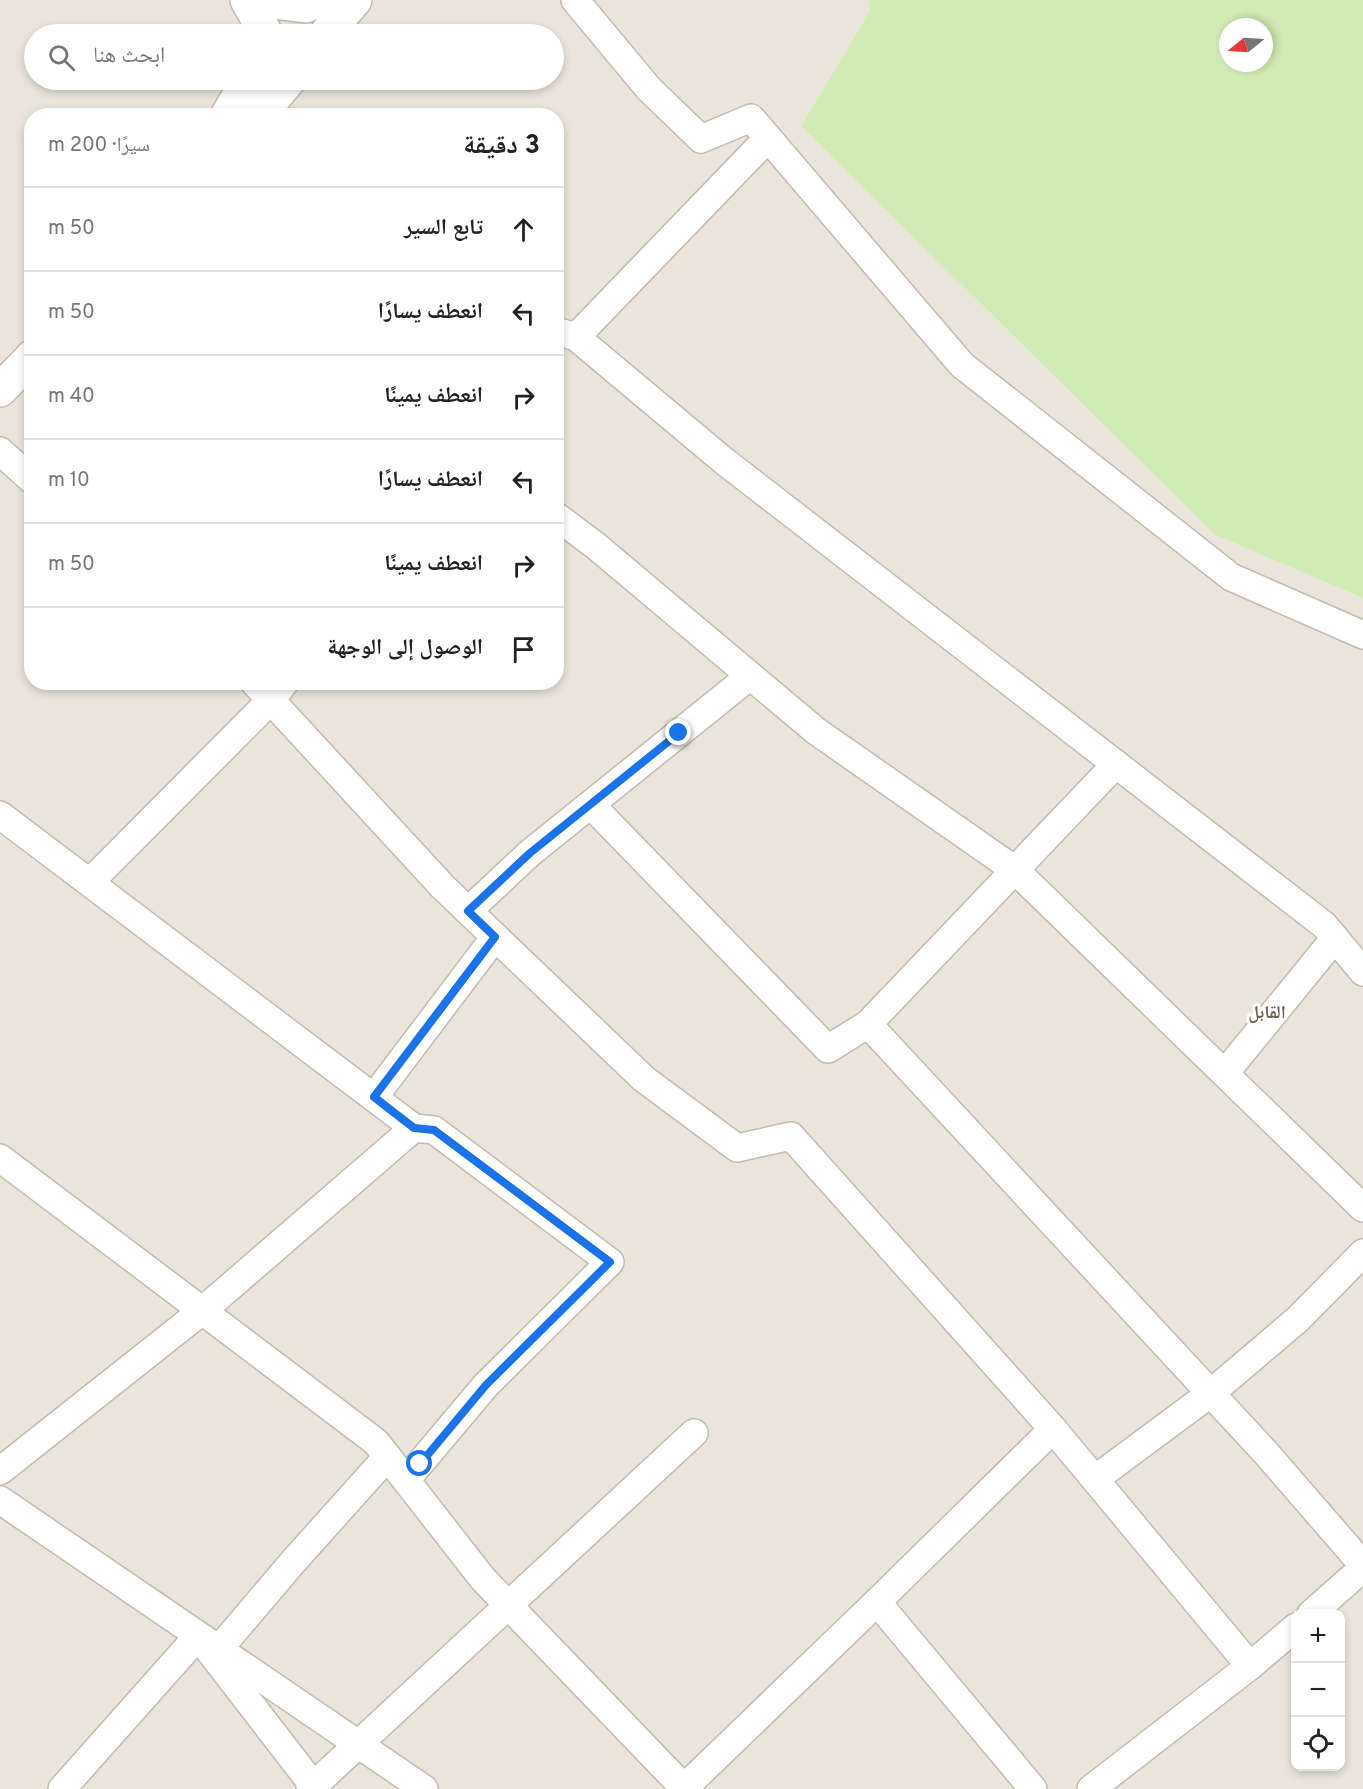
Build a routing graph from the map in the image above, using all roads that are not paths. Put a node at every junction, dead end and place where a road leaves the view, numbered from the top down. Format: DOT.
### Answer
graph roads {
  1 [pos="247,0"];
  2 [pos="258,0"];
  3 [pos="319,0"];
  4 [pos="355,0"];
  5 [pos="575,0"];
  6 [pos="260,24"];
  7 [pos="335,24"];
  8 [pos="242,90"];
  9 [pos="282,90"];
  10 [pos="232,108"];
  11 [pos="269,108"];
  12 [pos="768,138"];
  13 [pos="566,334"];
  14 [pos="24,365"];
  15 [pos="0,390"];
  16 [pos="0,451"];
  17 [pos="24,473"];
  18 [pos="564,522"];
  19 [pos="1363,635"];
  20 [pos="750,676"];
  21 [pos="268,690"];
  22 [pos="272,690"];
  23 [pos="1116,764"];
  24 [pos="591,805"];
  25 [pos="0,815"];
  26 [pos="1015,870"];
  27 [pos="90,882"];
  28 [pos="468,911"];
  29 [pos="495,937"];
  30 [pos="1335,938"];
  31 [pos="1363,972"];
  32 [pos="868,1024"];
  33 [pos="1224,1073"];
  34 [pos="374,1097"];
  35 [pos="414,1128"];
  36 [pos="0,1159"];
  37 [pos="1363,1208"];
  38 [pos="1363,1254"];
  39 [pos="202,1311"];
  40 [pos="1211,1393"];
  41 [pos="1053,1430"];
  42 [pos="694,1433"];
  43 [pos="387,1457"];
  44 [pos="0,1471"];
  45 [pos="1095,1479"];
  46 [pos="406,1480"];
  47 [pos="0,1500"];
  48 [pos="1363,1567"];
  49 [pos="877,1602"];
  50 [pos="508,1605"];
  51 [pos="1317,1609"];
  52 [pos="1291,1631"];
  53 [pos="209,1642"];
  54 [pos="1250,1666"];
  55 [pos="358,1744"];
  56 [pos="313,1788"];
  57 [pos="62,1789"];
  58 [pos="424,1789"];
  59 [pos="684,1789"];
  60 [pos="1033,1789"];
  61 [pos="1091,1789"];
  1 -- 6 [label="street"];
  2 -- 3 [label="street"];
  4 -- 7 [label="street"];
  5 -- 12 [label="street"];
  8 -- 10 [label="street"];
  9 -- 11 [label="street"];
  12 -- 13 [label="street"];
  12 -- 19 [label="street"];
  13 -- 23 [label="street"];
  14 -- 15 [label="street"];
  16 -- 17 [label="street"];
  18 -- 20 [label="street"];
  20 -- 24 [label="street"];
  20 -- 26 [label="street"];
  21 -- 27 [label="street"];
  22 -- 28 [label="street"];
  23 -- 26 [label="street"];
  23 -- 30 [label="street"];
  24 -- 28 [label="street"];
  24 -- 32 [label="street"];
  25 -- 27 [label="street"];
  26 -- 32 [label="street"];
  26 -- 33 [label="street"];
  27 -- 34 [label="street"];
  28 -- 29 [label="street"];
  29 -- 34 [label="street"];
  29 -- 41 [label="street"];
  30 -- 31 [label="street"];
  30 -- 33 [label="street"];
  32 -- 40 [label="street"];
  33 -- 37 [label="street"];
  34 -- 35 [label="street"];
  35 -- 39 [label="street"];
  35 -- 46 [label="street"];
  36 -- 39 [label="street"];
  38 -- 40 [label="street"];
  39 -- 43 [label="street"];
  39 -- 44 [label="street"];
  40 -- 45 [label="street"];
  40 -- 48 [label="street"];
  41 -- 45 [label="street"];
  41 -- 49 [label="street"];
  42 -- 50 [label="street"];
  43 -- 46 [label="street"];
  43 -- 53 [label="street"];
  45 -- 54 [label="street"];
  46 -- 50 [label="street"];
  47 -- 53 [label="street"];
  48 -- 51 [label="street"];
  49 -- 59 [label="street"];
  49 -- 60 [label="street"];
  50 -- 55 [label="street"];
  50 -- 59 [label="street"];
  52 -- 54 [label="street"];
  53 -- 55 [label="street"];
  53 -- 56 [label="street"];
  53 -- 57 [label="street"];
  54 -- 61 [label="street"];
  55 -- 56 [label="street"];
  55 -- 58 [label="street"];
}
